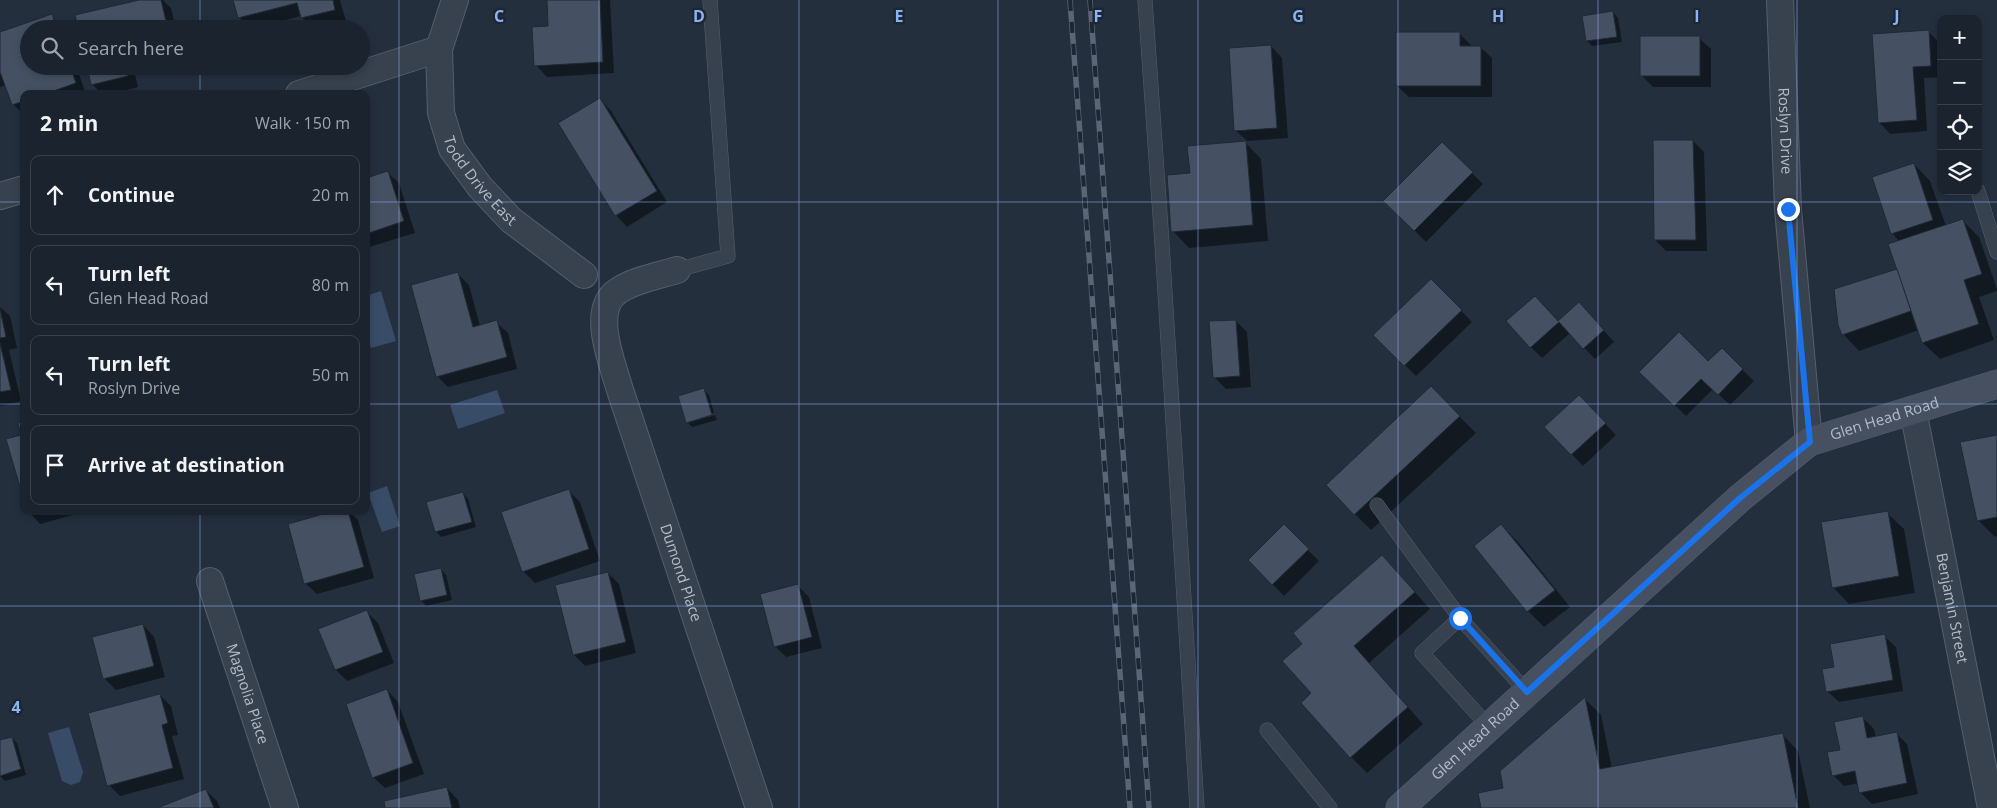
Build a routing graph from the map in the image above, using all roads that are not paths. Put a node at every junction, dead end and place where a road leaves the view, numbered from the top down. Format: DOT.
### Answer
graph roads {
  1 [pos="455,0"];
  2 [pos="710,0"];
  3 [pos="1145,0"];
  4 [pos="1780,0"];
  5 [pos="439,49"];
  6 [pos="370,71"];
  7 [pos="358,75"];
  8 [pos="311,90"];
  9 [pos="20,190"];
  10 [pos="1979,195"];
  11 [pos="0,196"];
  12 [pos="1997,252"];
  13 [pos="677,270"];
  14 [pos="584,275"];
  15 [pos="1997,384"];
  16 [pos="1913,410"];
  17 [pos="1810,442"];
  18 [pos="1377,505"];
  19 [pos="210,581"];
  20 [pos="1460,618"];
  21 [pos="1527,692"];
  22 [pos="1490,727"];
  23 [pos="1267,730"];
  24 [pos="285,808"];
  25 [pos="759,808"];
  26 [pos="1197,808"];
  27 [pos="1330,808"];
  28 [pos="1400,808"];
  29 [pos="1991,808"];
  1 -- 5 [label="street, Todd Drive East"];
  2 -- 13 [label="lane"];
  3 -- 26 [label="lane"];
  4 -- 17 [label="street, Roslyn Drive"];
  5 -- 6 [label="street"];
  5 -- 14 [label="street, Todd Drive East"];
  7 -- 8 [label="street"];
  9 -- 11 [label="street"];
  10 -- 12 [label="lane"];
  13 -- 25 [label="street, Dumond Place"];
  15 -- 16 [label="main road, Glen Head Road"];
  16 -- 17 [label="main road, Glen Head Road"];
  16 -- 29 [label="street, Benjamin Street"];
  17 -- 21 [label="main road, Glen Head Road"];
  18 -- 20 [label="lane"];
  19 -- 24 [label="street, Magnolia Place"];
  20 -- 21 [label="lane"];
  20 -- 22 [label="lane"];
  21 -- 22 [label="main road, Glen Head Road"];
  22 -- 28 [label="main road, Glen Head Road"];
  23 -- 27 [label="lane"];
}
